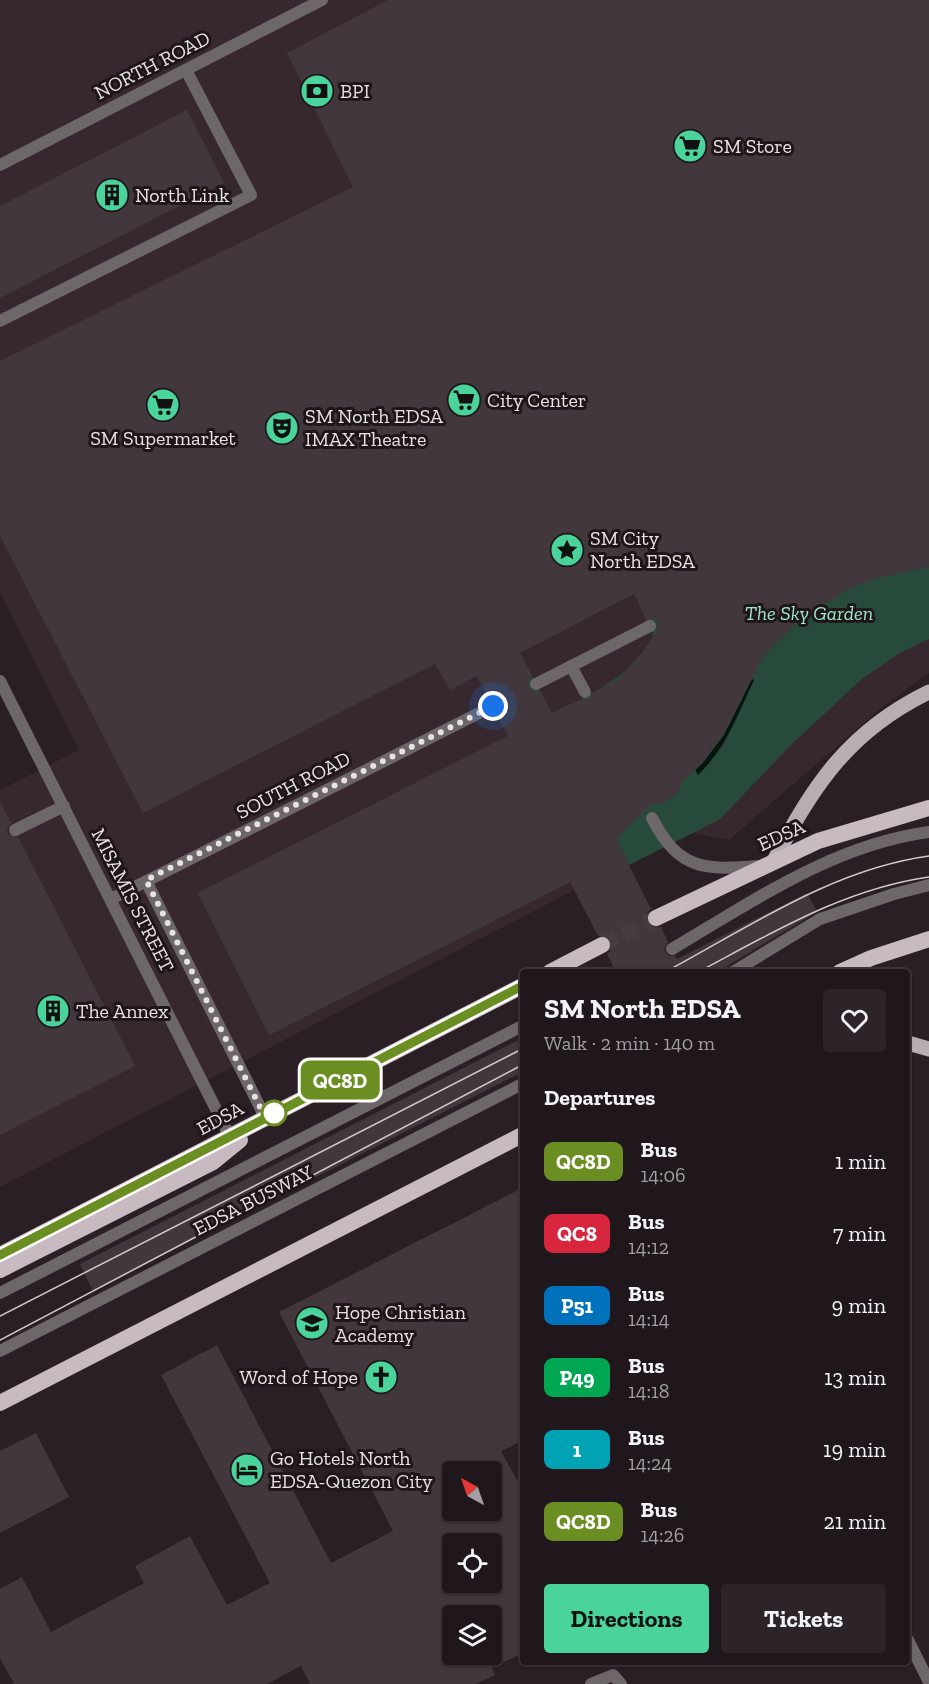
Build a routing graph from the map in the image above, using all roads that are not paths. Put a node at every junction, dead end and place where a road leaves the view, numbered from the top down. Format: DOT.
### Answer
graph roads {
  1 [pos="322,0"];
  2 [pos="186,70"];
  3 [pos="0,165"];
  4 [pos="0,321"];
  5 [pos="650,626"];
  6 [pos="571,666"];
  7 [pos="0,681"];
  8 [pos="536,684"];
  9 [pos="585,692"];
  10 [pos="929,692"];
  11 [pos="493,706"];
  12 [pos="64,806"];
  13 [pos="929,808"];
  14 [pos="652,818"];
  15 [pos="15,830"];
  16 [pos="929,832"];
  17 [pos="769,862"];
  18 [pos="146,880"];
  19 [pos="929,885"];
  20 [pos="111,899"];
  21 [pos="656,918"];
  22 [pos="929,939"];
  23 [pos="602,945"];
  24 [pos="672,949"];
  25 [pos="556,969"];
  26 [pos="738,969"];
  27 [pos="847,969"];
  28 [pos="520,987"];
  29 [pos="520,1027"];
  30 [pos="910,1044"];
  31 [pos="929,1049"];
  32 [pos="520,1085"];
  33 [pos="265,1117"];
  34 [pos="520,1136"];
  35 [pos="232,1141"];
  36 [pos="0,1255"];
  37 [pos="0,1270"];
  38 [pos="0,1293"];
  39 [pos="0,1351"];
  40 [pos="0,1403"];
  41 [pos="910,1644"];
  42 [pos="929,1682"];
  43 [pos="591,1684"];
  44 [pos="621,1684"];
  1 -- 2 [label="street, NORTH ROAD"];
  2 -- 3 [label="street, NORTH ROAD"];
  2 -- 4 [label="street"];
  5 -- 6 [label="street"];
  6 -- 8 [label="street"];
  6 -- 9 [label="street"];
  7 -- 12 [label="street, MISAMIS STREET"];
  10 -- 17 [label="main road"];
  11 -- 18 [label="street, SOUTH ROAD"];
  12 -- 15 [label="street"];
  12 -- 20 [label="street, MISAMIS STREET"];
  13 -- 17 [label="highway, EDSA"];
  14 -- 17 [label="street"];
  16 -- 24 [label="street"];
  17 -- 21 [label="highway, EDSA"];
  18 -- 20 [label="street, SOUTH ROAD"];
  18 -- 33 [label="street, MISAMIS STREET"];
  19 -- 26 [label="street"];
  20 -- 35 [label="street, MISAMIS STREET"];
  22 -- 27 [label="highway"];
  23 -- 25 [label="highway"];
  28 -- 33 [label="highway, EDSA"];
  29 -- 38 [label="street, EDSA BUSWAY"];
  30 -- 31 [label="main road"];
  32 -- 39 [label="street, EDSA BUSWAY"];
  33 -- 35 [label="highway, EDSA"];
  34 -- 40 [label="highway"];
  35 -- 36 [label="highway, EDSA"];
  35 -- 37 [label="highway"];
  41 -- 42 [label="street"];
  43 -- 44 [label="street"];
}
